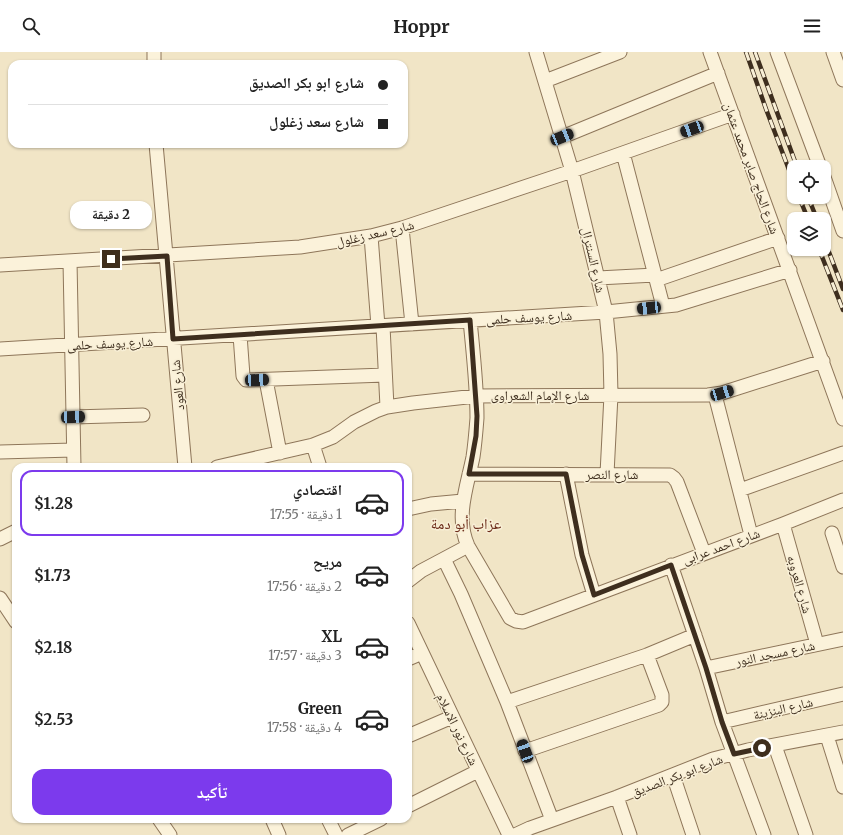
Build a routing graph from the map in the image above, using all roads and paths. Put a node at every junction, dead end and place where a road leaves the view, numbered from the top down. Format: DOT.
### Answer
graph roads {
  1 [pos="535,52"];
  2 [pos="620,52"];
  3 [pos="710,52"];
  4 [pos="777,52"];
  5 [pos="833,52"];
  6 [pos="718,73"];
  7 [pos="843,80"];
  8 [pos="545,81"];
  9 [pos="733,114"];
  10 [pos="562,137"];
  11 [pos="156,148"];
  12 [pos="623,154"];
  13 [pos="817,160"];
  14 [pos="572,171"];
  15 [pos="831,197"];
  16 [pos="402,228"];
  17 [pos="843,231"];
  18 [pos="371,236"];
  19 [pos="778,238"];
  20 [pos="167,256"];
  21 [pos="70,261"];
  22 [pos="0,265"];
  23 [pos="790,270"];
  24 [pos="598,278"];
  25 [pos="655,278"];
  26 [pos="663,306"];
  27 [pos="606,312"];
  28 [pos="470,320"];
  29 [pos="412,324"];
  30 [pos="381,326"];
  31 [pos="240,335"];
  32 [pos="173,339"];
  33 [pos="71,345"];
  34 [pos="0,349"];
  35 [pos="823,361"];
  36 [pos="385,375"];
  37 [pos="266,380"];
  38 [pos="611,395"];
  39 [pos="715,395"];
  40 [pos="476,396"];
  41 [pos="387,407"];
  42 [pos="143,415"];
  43 [pos="73,417"];
  44 [pos="843,419"];
  45 [pos="313,445"];
  46 [pos="73,450"];
  47 [pos="0,452"];
  48 [pos="280,453"];
  49 [pos="843,453"];
  50 [pos="74,463"];
  51 [pos="185,463"];
  52 [pos="250,463"];
  53 [pos="319,463"];
  54 [pos="469,474"];
  55 [pos="566,474"];
  56 [pos="607,474"];
  57 [pos="740,490"];
  58 [pos="843,500"];
  59 [pos="463,501"];
  60 [pos="412,508"];
  61 [pos="783,524"];
  62 [pos="12,533"];
  63 [pos="832,533"];
  64 [pos="751,536"];
  65 [pos="0,540"];
  66 [pos="468,546"];
  67 [pos="704,553"];
  68 [pos="444,559"];
  69 [pos="671,565"];
  70 [pos="843,567"];
  71 [pos="412,578"];
  72 [pos="594,595"];
  73 [pos="6,606"];
  74 [pos="12,616"];
  75 [pos="412,632"];
  76 [pos="695,635"];
  77 [pos="843,639"];
  78 [pos="817,644"];
  79 [pos="422,653"];
  80 [pos="647,655"];
  81 [pos="412,657"];
  82 [pos="706,668"];
  83 [pos="843,694"];
  84 [pos="507,702"];
  85 [pos="452,718"];
  86 [pos="722,722"];
  87 [pos="843,732"];
  88 [pos="412,734"];
  89 [pos="827,736"];
  90 [pos="776,746"];
  91 [pos="525,751"];
  92 [pos="734,754"];
  93 [pos="478,771"];
  94 [pos="673,775"];
  95 [pos="843,787"];
  96 [pos="617,797"];
  97 [pos="412,804"];
  98 [pos="552,820"];
  99 [pos="162,823"];
  100 [pos="274,823"];
  101 [pos="330,823"];
  102 [pos="373,823"];
  103 [pos="760,834"];
  104 [pos="170,835"];
  105 [pos="279,835"];
  106 [pos="336,835"];
  107 [pos="348,835"];
  108 [pos="509,835"];
  109 [pos="515,835"];
  110 [pos="630,835"];
  111 [pos="693,835"];
  112 [pos="806,835"];
  1 -- 8 [label="street, شارع السنترال"];
  2 -- 8 [label="street"];
  3 -- 6 [label="street, شارع الحاج صابر محمد عثمان"];
  4 -- 13 [label="street"];
  5 -- 7 [label="street"];
  6 -- 9 [label="street, شارع الحاج صابر محمد عثمان"];
  6 -- 10 [label="street"];
  8 -- 10 [label="street, شارع السنترال"];
  9 -- 12 [label="street, شارع سعد زغلول"];
  9 -- 19 [label="street, شارع الحاج صابر محمد عثمان"];
  10 -- 14 [label="street, شارع السنترال"];
  11 -- 20 [label="street, شارع العود"];
  12 -- 14 [label="street, شارع سعد زغلول"];
  12 -- 25 [label="street"];
  14 -- 16 [label="street, شارع سعد زغلول"];
  14 -- 24 [label="street, شارع السنترال"];
  15 -- 17 [label="street"];
  16 -- 18 [label="street, شارع سعد زغلول"];
  16 -- 29 [label="street"];
  18 -- 20 [label="street, شارع سعد زغلول"];
  18 -- 30 [label="street"];
  19 -- 23 [label="street, شارع الحاج صابر محمد عثمان"];
  19 -- 25 [label="street"];
  20 -- 21 [label="street, شارع سعد زغلول"];
  20 -- 32 [label="street, شارع العود"];
  21 -- 22 [label="street, شارع سعد زغلول"];
  21 -- 33 [label="street"];
  23 -- 26 [label="street, شارع يوسف حلمى"];
  23 -- 35 [label="street, شارع الحاج صابر محمد عثمان"];
  24 -- 25 [label="street"];
  24 -- 27 [label="street, شارع السنترال"];
  25 -- 26 [label="street"];
  26 -- 27 [label="street, شارع يوسف حلمى"];
  27 -- 28 [label="street, شارع يوسف حلمى"];
  27 -- 38 [label="street, شارع السنترال"];
  28 -- 29 [label="street, شارع يوسف حلمى"];
  28 -- 40 [label="street, شارع احمد عرابى"];
  29 -- 30 [label="street, شارع يوسف حلمى"];
  30 -- 31 [label="street, شارع يوسف حلمى"];
  30 -- 36 [label="street"];
  31 -- 32 [label="street, شارع يوسف حلمى"];
  31 -- 37 [label="street"];
  32 -- 33 [label="street, شارع يوسف حلمى"];
  32 -- 51 [label="street, شارع العود"];
  33 -- 34 [label="street, شارع يوسف حلمى"];
  33 -- 43 [label="street"];
  35 -- 39 [label="street, شارع الإمام الشعراوى"];
  35 -- 44 [label="street, شارع الحاج صابر محمد عثمان"];
  36 -- 37 [label="street"];
  36 -- 41 [label="street"];
  37 -- 48 [label="street"];
  38 -- 39 [label="street, شارع الإمام الشعراوى"];
  38 -- 40 [label="street, شارع الإمام الشعراوى"];
  38 -- 56 [label="street, شارع السنترال"];
  39 -- 57 [label="street"];
  40 -- 41 [label="street, شارع الإمام الشعراوى"];
  40 -- 54 [label="street, شارع احمد عرابى"];
  41 -- 45 [label="street, شارع الإمام الشعراوى"];
  42 -- 43 [label="street"];
  43 -- 46 [label="street"];
  45 -- 48 [label="street, شارع الإمام الشعراوى"];
  45 -- 53 [label="street"];
  46 -- 47 [label="street"];
  46 -- 50 [label="street"];
  48 -- 52 [label="street, شارع الإمام الشعراوى"];
  49 -- 57 [label="street"];
  54 -- 55 [label="street, شارع النصر"];
  54 -- 59 [label="street, شارع احمد عرابى"];
  55 -- 56 [label="street, شارع النصر"];
  55 -- 72 [label="street"];
  56 -- 67 [label="street, شارع النصر"];
  57 -- 64 [label="street"];
  58 -- 61 [label="street, شارع احمد عرابى"];
  59 -- 60 [label="street"];
  59 -- 66 [label="street, شارع احمد عرابى"];
  61 -- 64 [label="street, شارع احمد عرابى"];
  61 -- 78 [label="street, شارع العروبه"];
  62 -- 65 [label="street"];
  63 -- 70 [label="street"];
  64 -- 67 [label="street, شارع احمد عرابى"];
  66 -- 68 [label="street"];
  66 -- 72 [label="street, شارع احمد عرابى"];
  67 -- 69 [label="street, شارع احمد عرابى"];
  68 -- 71 [label="street"];
  68 -- 84 [label="street"];
  69 -- 72 [label="street, شارع احمد عرابى"];
  69 -- 76 [label="street"];
  73 -- 74 [label="street"];
  75 -- 79 [label="street, شارع نور الاسلام"];
  76 -- 80 [label="street"];
  76 -- 82 [label="street"];
  77 -- 78 [label="street, شارع مسجد النور"];
  78 -- 82 [label="street, شارع مسجد النور"];
  79 -- 81 [label="street"];
  79 -- 85 [label="street, شارع نور الاسلام"];
  80 -- 84 [label="street"];
  80 -- 91 [label="street"];
  82 -- 86 [label="street"];
  83 -- 86 [label="street, شارع البنزينة"];
  84 -- 91 [label="street"];
  85 -- 88 [label="street"];
  85 -- 93 [label="street, شارع نور الاسلام"];
  86 -- 92 [label="street"];
  87 -- 89 [label="street, شارع ابو بكر الصديق"];
  89 -- 90 [label="street, شارع ابو بكر الصديق"];
  89 -- 95 [label="street"];
  90 -- 92 [label="street, شارع ابو بكر الصديق"];
  90 -- 112 [label="street"];
  91 -- 98 [label="street"];
  92 -- 94 [label="street, شارع ابو بكر الصديق"];
  92 -- 103 [label="street"];
  93 -- 97 [label="street"];
  93 -- 108 [label="street, شارع نور الاسلام"];
  94 -- 96 [label="street, شارع ابو بكر الصديق"];
  94 -- 111 [label="street"];
  96 -- 98 [label="street, شارع ابو بكر الصديق"];
  96 -- 110 [label="street"];
  98 -- 109 [label="street, شارع ابو بكر الصديق"];
  99 -- 104 [label="street"];
  100 -- 105 [label="street"];
  101 -- 106 [label="street"];
  102 -- 107 [label="street"];
}
